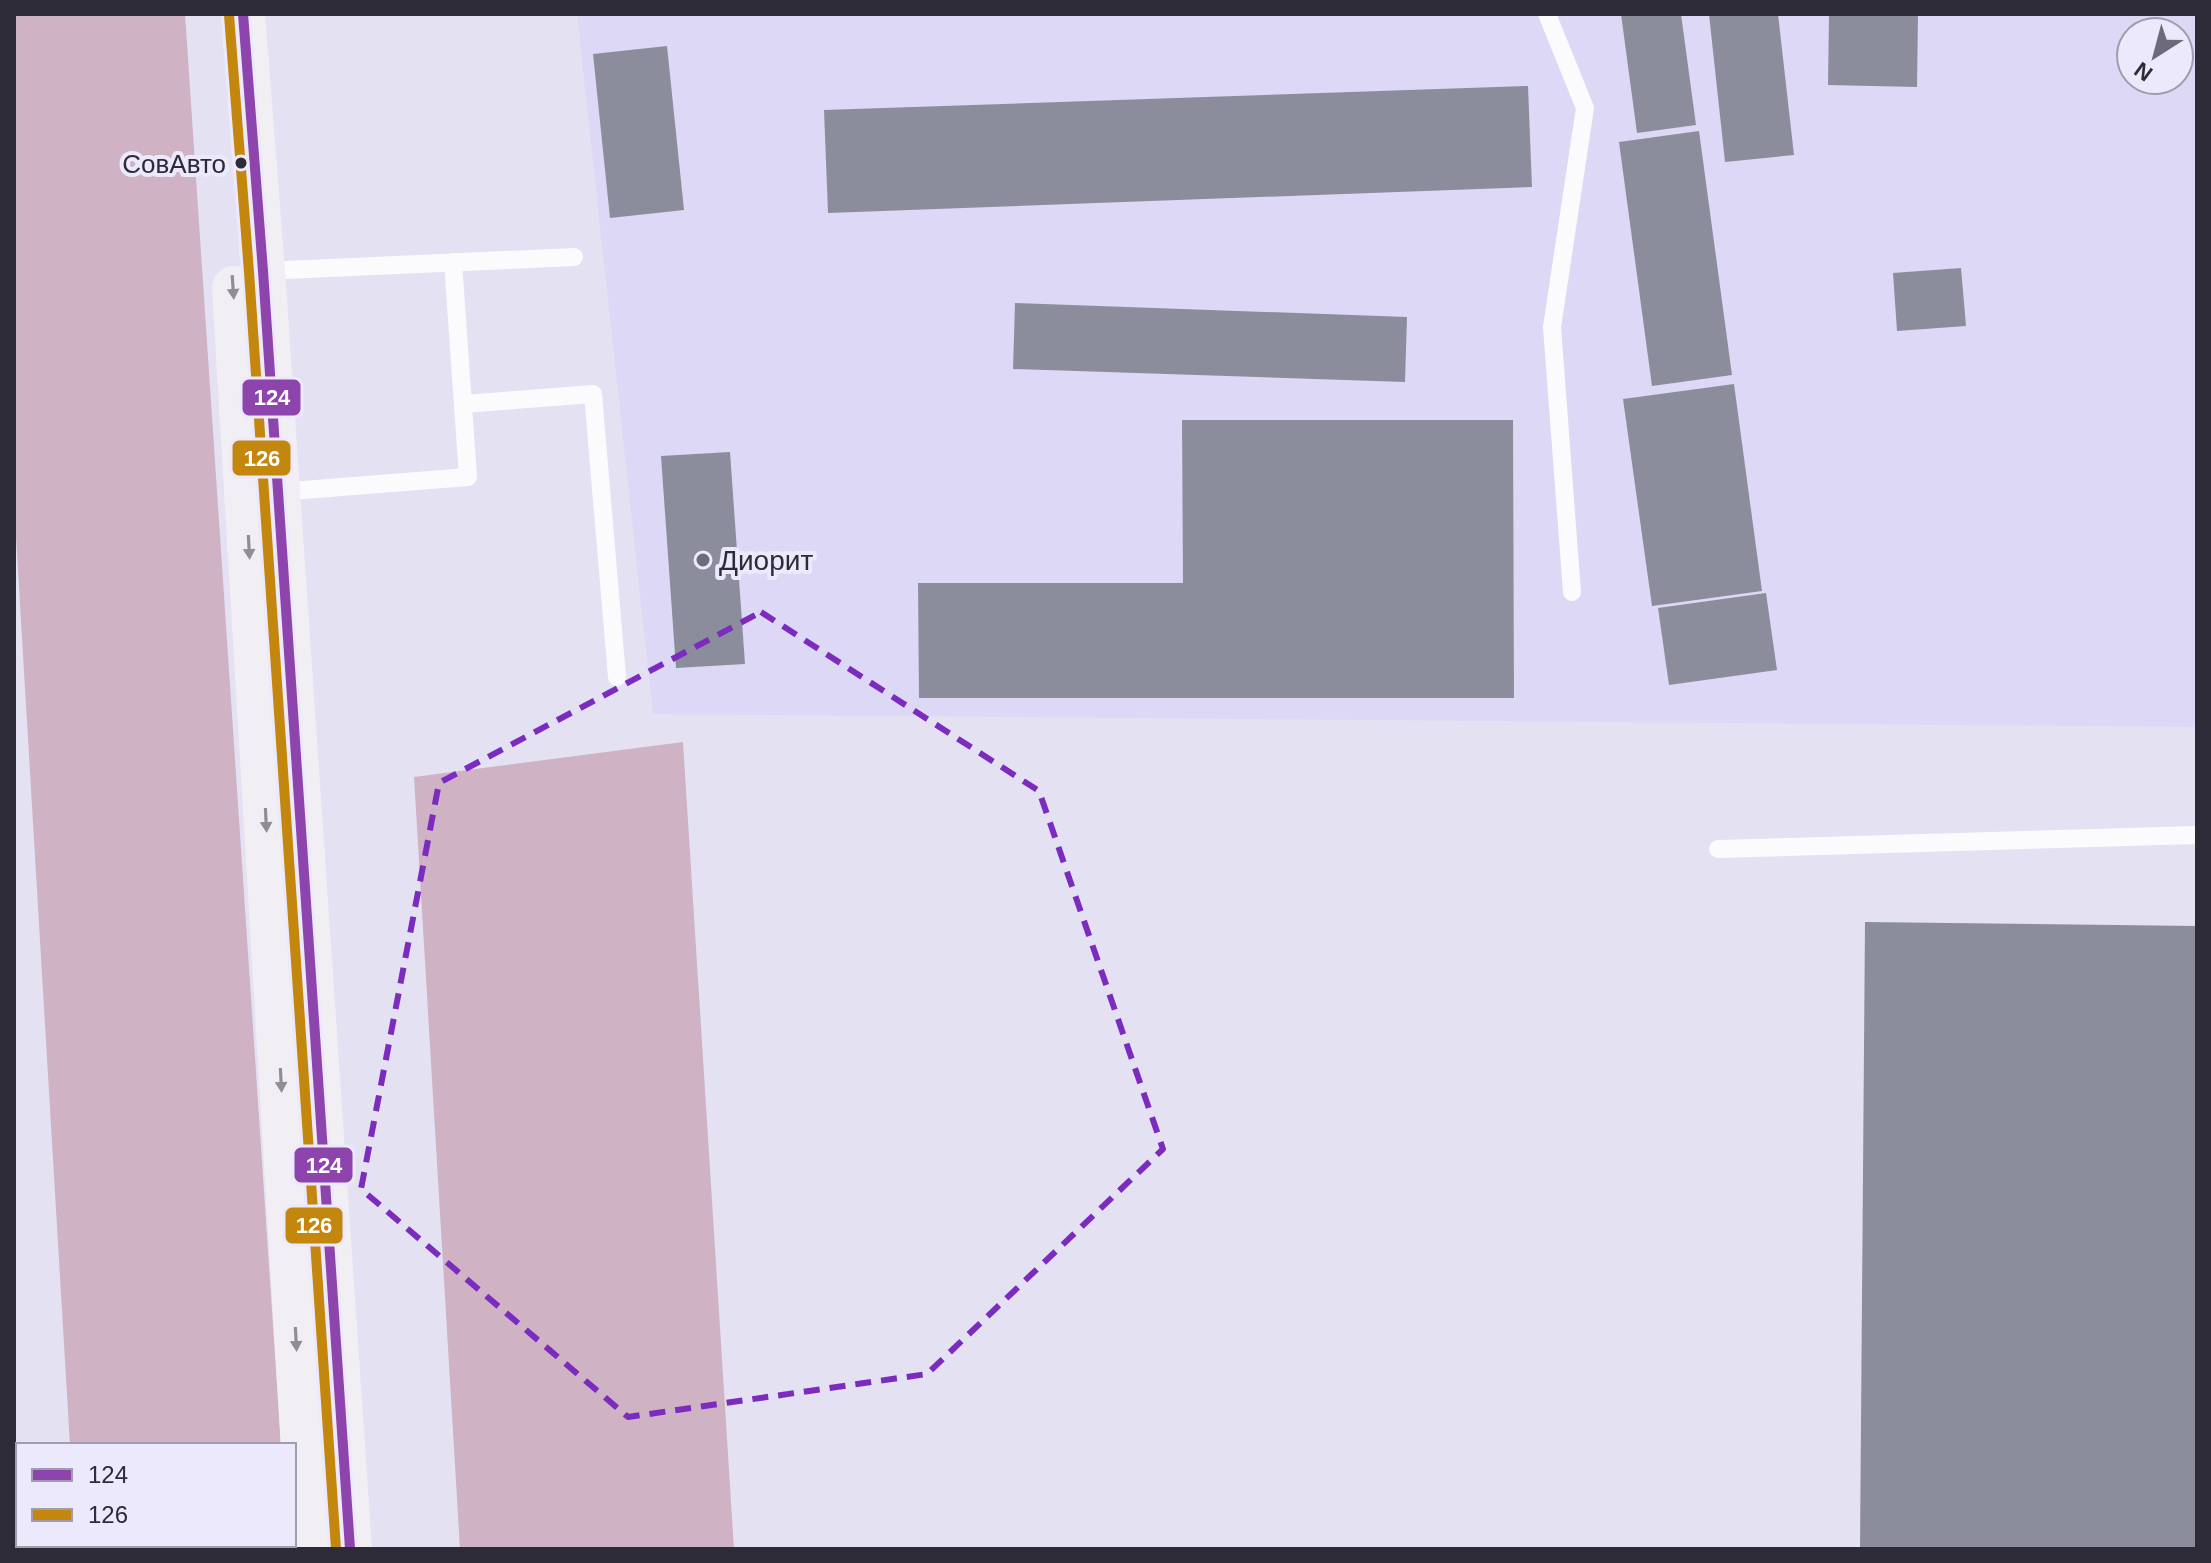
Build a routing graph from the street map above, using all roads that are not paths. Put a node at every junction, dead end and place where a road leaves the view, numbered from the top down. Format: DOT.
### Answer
graph roads {
  1 [pos="216,14"];
  2 [pos="243,14"];
  3 [pos="1547,14"];
  4 [pos="574,257"];
  5 [pos="453,262"];
  6 [pos="263,271"];
  7 [pos="464,404"];
  8 [pos="278,492"];
  9 [pos="1572,592"];
  10 [pos="617,677"];
  11 [pos="2197,835"];
  12 [pos="1718,849"];
  13 [pos="309,1549"];
  14 [pos="350,1549"];
  1 -- 13 [label="main road, one-way"];
  2 -- 6 [label="main road"];
  3 -- 9 [label="lane"];
  4 -- 5 [label="lane"];
  5 -- 6 [label="lane"];
  5 -- 7 [label="lane"];
  6 -- 8 [label="main road"];
  7 -- 8 [label="lane"];
  7 -- 10 [label="lane"];
  8 -- 14 [label="main road"];
  11 -- 12 [label="lane"];
}
